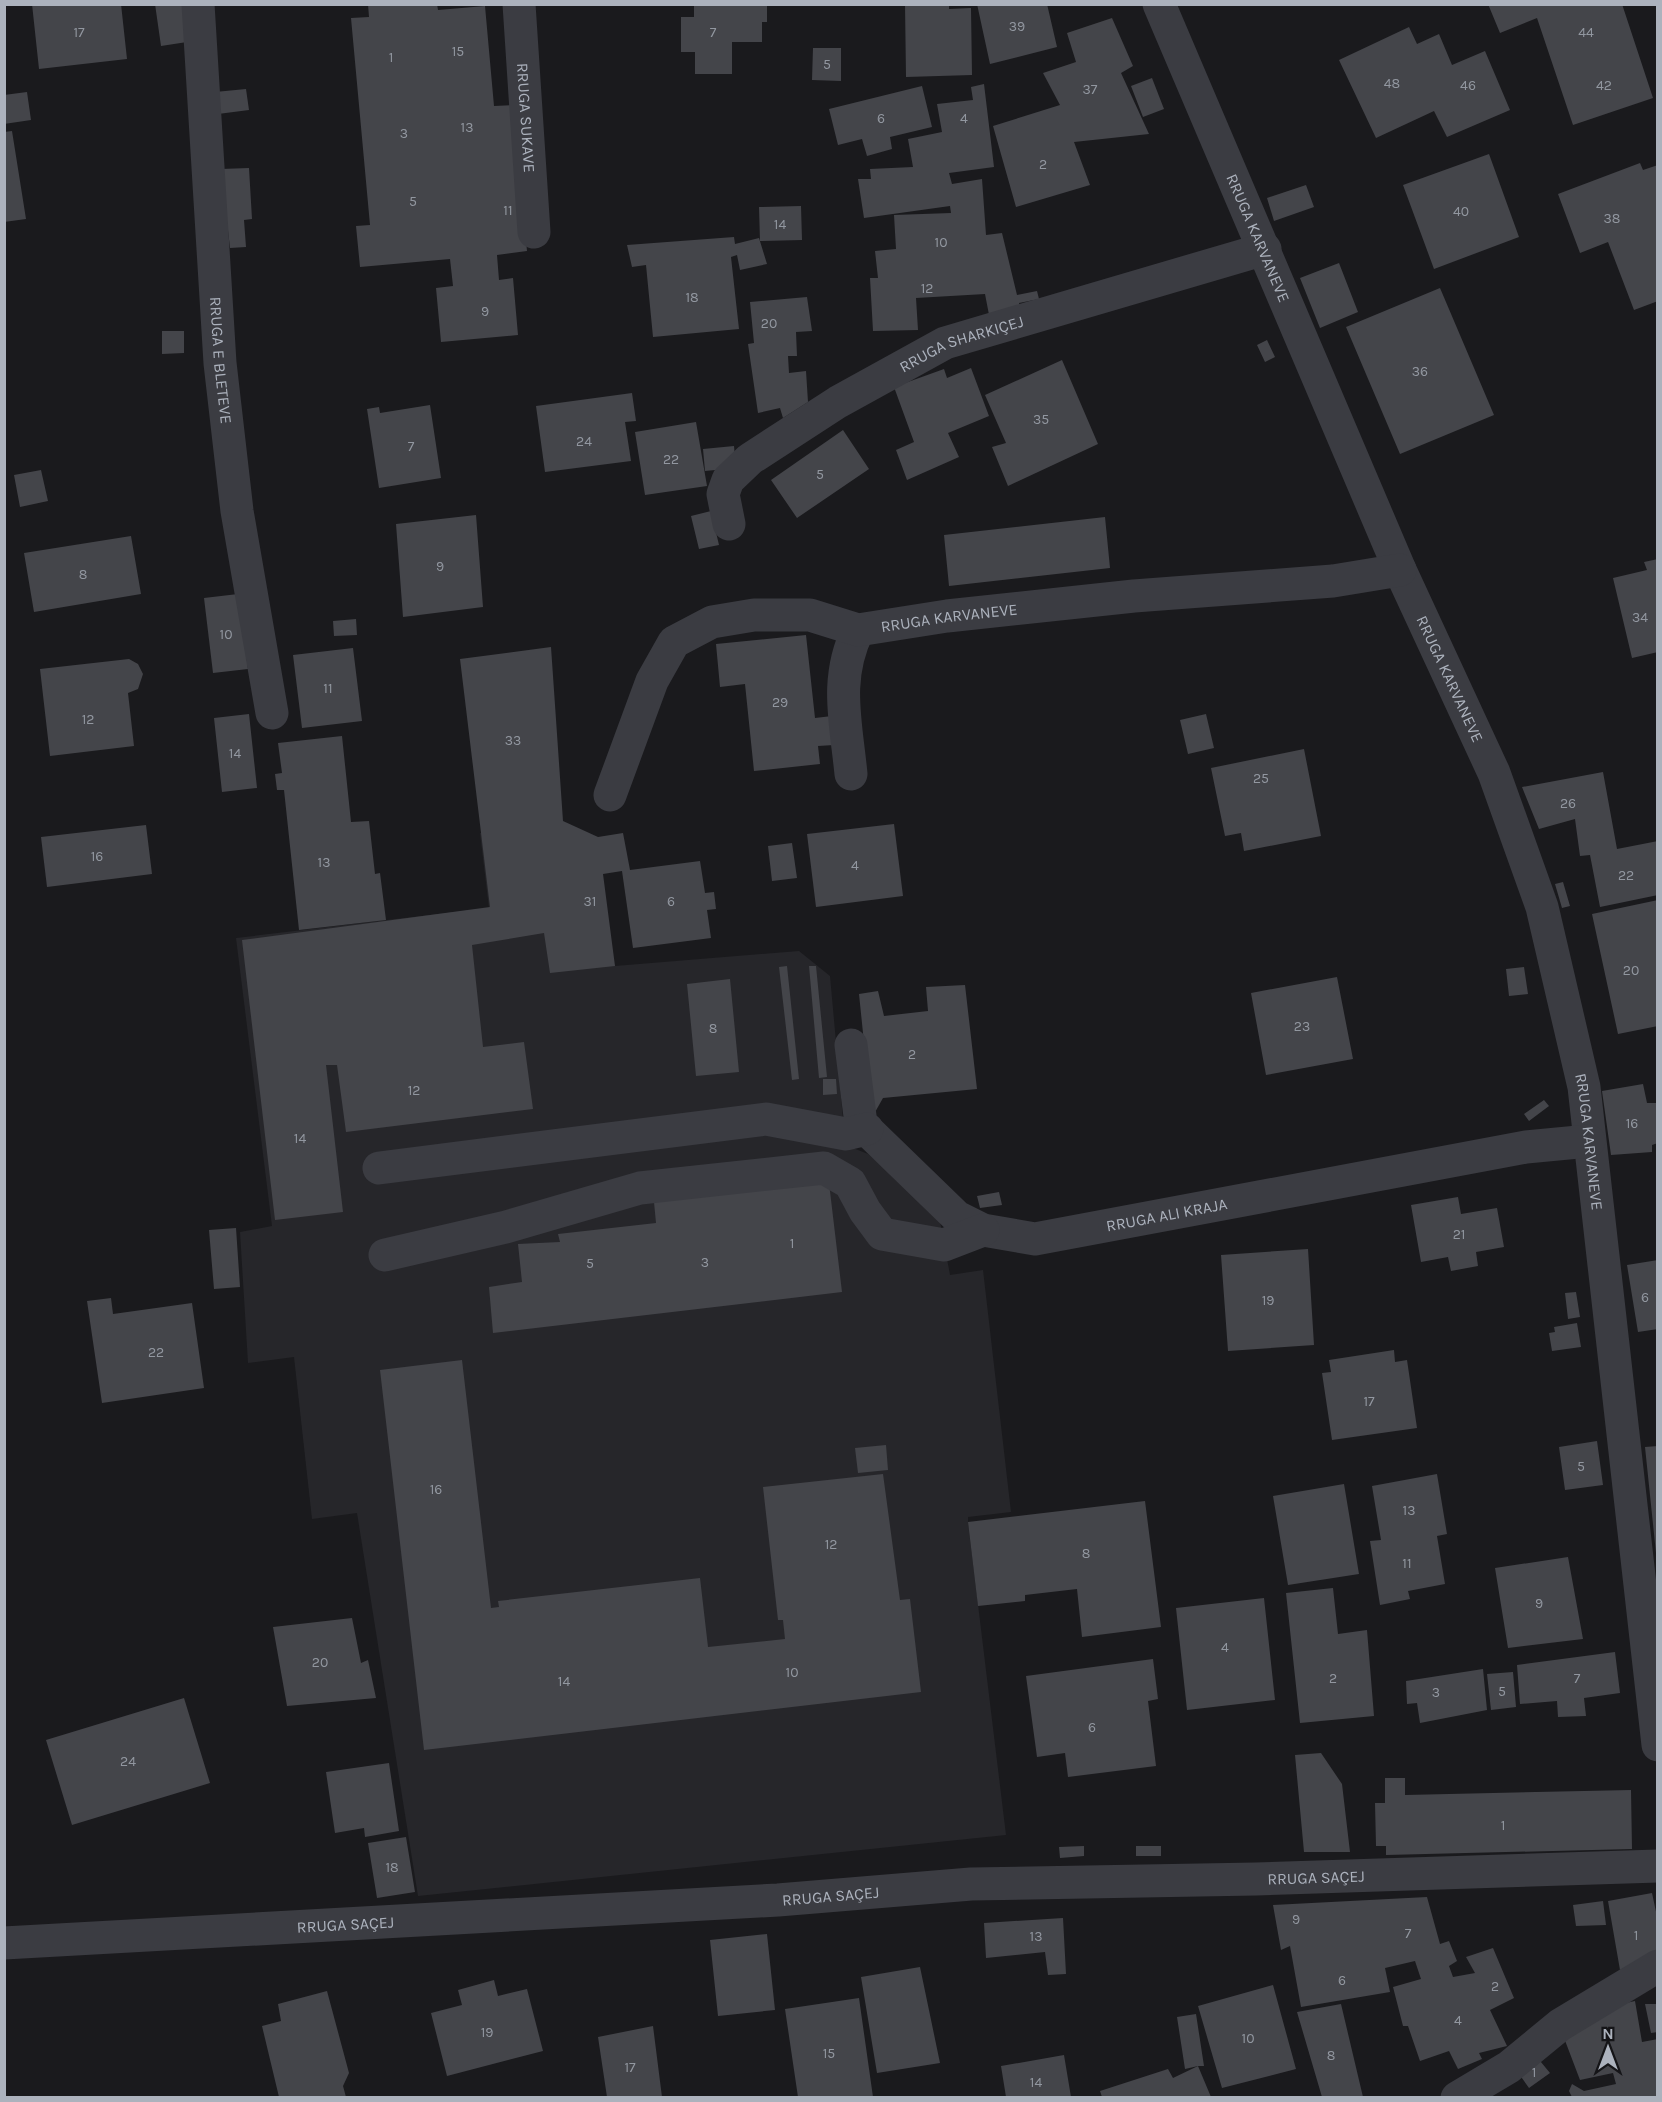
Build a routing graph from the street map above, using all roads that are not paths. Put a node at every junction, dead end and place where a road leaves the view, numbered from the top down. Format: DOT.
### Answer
graph roads {
  1 [pos="198,4"];
  2 [pos="519,4"];
  3 [pos="1159,4"];
  4 [pos="534,232"];
  5 [pos="1265,249"];
  6 [pos="729,524"];
  7 [pos="1400,570"];
  8 [pos="858,630"];
  9 [pos="272,713"];
  10 [pos="851,774"];
  11 [pos="610,795"];
  12 [pos="851,1045"];
  13 [pos="867,1129"];
  14 [pos="1589,1141"];
  15 [pos="379,1168"];
  16 [pos="982,1230"];
  17 [pos="385,1255"];
  18 [pos="1658,1745"];
  19 [pos="1658,1866"];
  20 [pos="4,1943"];
  21 [pos="1658,1966"];
  22 [pos="1457,2097"];
  1 -- 9 [label="street, RRUGA E BLETEVE"];
  2 -- 4 [label="street, RRUGA SUKAVE"];
  3 -- 5 [label="street, RRUGA KARVANEVE"];
  5 -- 6 [label="street, RRUGA SHARKIÇEJ"];
  5 -- 7 [label="street, RRUGA KARVANEVE"];
  7 -- 8 [label="street, RRUGA KARVANEVE"];
  7 -- 14 [label="street, RRUGA KARVANEVE"];
  8 -- 10 [label="street, RRUGA KARVANEVE"];
  8 -- 11 [label="street, RRUGA KARVANEVE"];
  12 -- 13 [label="street, RRUGA ALI KRAJA"];
  13 -- 15 [label="street"];
  13 -- 16 [label="street, RRUGA ALI KRAJA"];
  14 -- 16 [label="street, RRUGA ALI KRAJA"];
  14 -- 18 [label="street, RRUGA KARVANEVE"];
  16 -- 17 [label="street"];
  19 -- 20 [label="street, RRUGA SAÇEJ"];
  21 -- 22 [label="street"];
}
